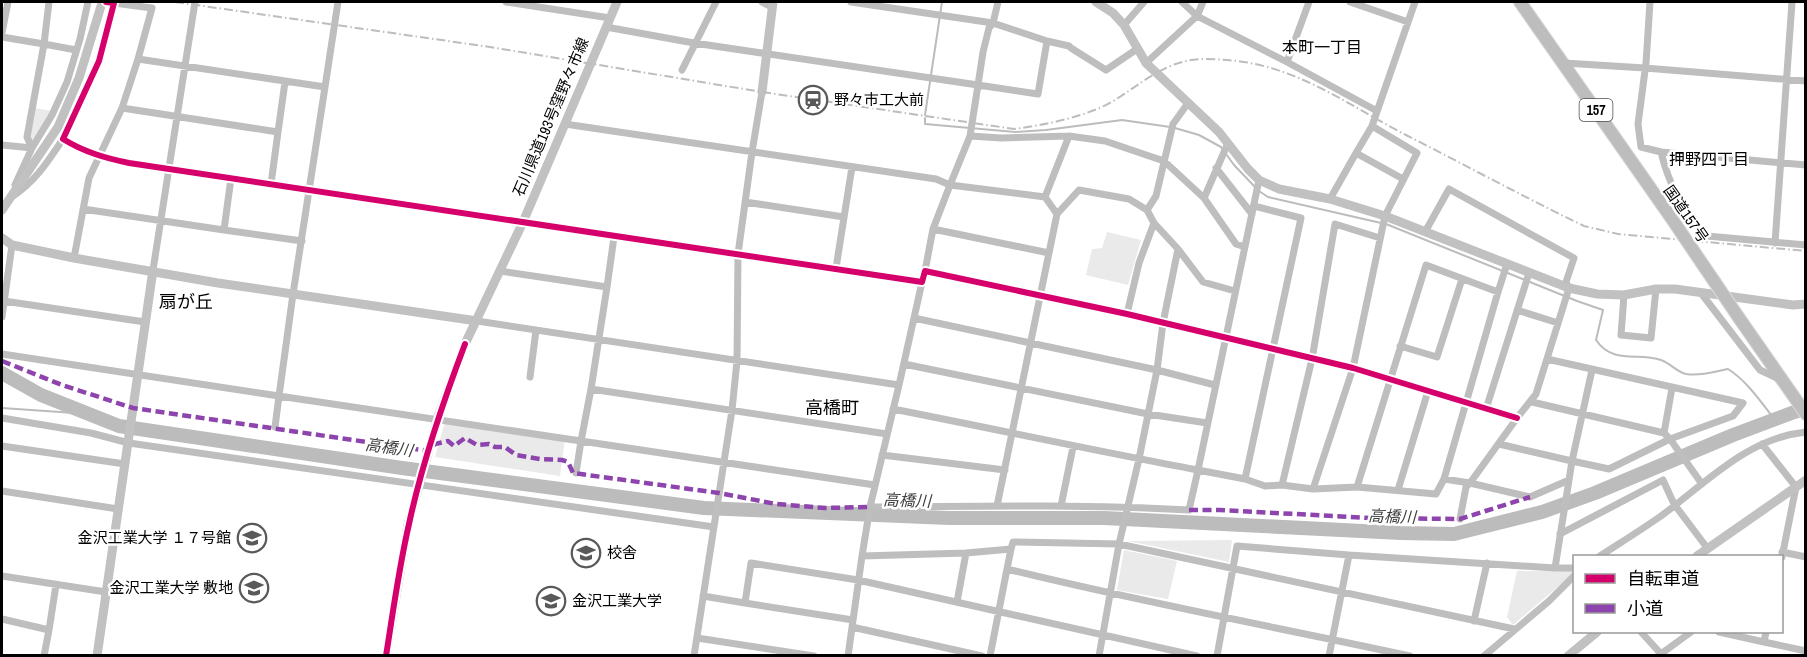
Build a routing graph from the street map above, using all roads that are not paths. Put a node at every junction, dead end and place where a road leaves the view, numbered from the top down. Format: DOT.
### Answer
graph roads {
  1 [pos="8,2"];
  2 [pos="50,2"];
  3 [pos="88,2"];
  4 [pos="195,2"];
  5 [pos="338,2"];
  6 [pos="506,2"];
  7 [pos="567,2"];
  8 [pos="617,2"];
  9 [pos="716,2"];
  10 [pos="762,2"];
  11 [pos="851,2"];
  12 [pos="998,2"];
  13 [pos="1096,2"];
  14 [pos="1144,2"];
  15 [pos="1182,2"];
  16 [pos="1203,2"];
  17 [pos="1308,2"];
  18 [pos="1350,2"];
  19 [pos="1416,2"];
  20 [pos="1520,2"];
  21 [pos="1650,2"];
  22 [pos="1792,2"];
  23 [pos="114,3"];
  24 [pos="104,4"];
  25 [pos="773,4"];
  26 [pos="566,10"];
  27 [pos="1197,16"];
  28 [pos="608,22"];
  29 [pos="1408,22"];
  30 [pos="993,23"];
  31 [pos="1124,25"];
  32 [pos="2,35"];
  33 [pos="1047,41"];
  34 [pos="694,43"];
  35 [pos="44,44"];
  36 [pos="1137,49"];
  37 [pos="76,51"];
  38 [pos="767,53"];
  39 [pos="138,59"];
  40 [pos="1287,62"];
  41 [pos="1146,63"];
  42 [pos="1564,63"];
  43 [pos="184,67"];
  44 [pos="1645,68"];
  45 [pos="682,70"];
  46 [pos="1787,80"];
  47 [pos="1806,81"];
  48 [pos="285,82"];
  49 [pos="978,85"];
  50 [pos="325,87"];
  51 [pos="762,92"];
  52 [pos="1188,104"];
  53 [pos="122,108"];
  54 [pos="1377,111"];
  55 [pos="177,117"];
  56 [pos="565,124"];
  57 [pos="1372,126"];
  58 [pos="278,132"];
  59 [pos="971,132"];
  60 [pos="1069,136"];
  61 [pos="63,139"];
  62 [pos="2,145"];
  63 [pos="1227,145"];
  64 [pos="32,148"];
  65 [pos="752,152"];
  66 [pos="1661,152"];
  67 [pos="1356,153"];
  68 [pos="98,156"];
  69 [pos="1164,161"];
  70 [pos="1780,163"];
  71 [pos="1806,165"];
  72 [pos="852,167"];
  73 [pos="1216,168"];
  74 [pos="168,169"];
  75 [pos="231,178"];
  76 [pos="1403,179"];
  77 [pos="271,184"];
  78 [pos="950,184"];
  79 [pos="1258,186"];
  80 [pos="310,189"];
  81 [pos="1045,197"];
  82 [pos="1204,198"];
  83 [pos="9,199"];
  84 [pos="1330,199"];
  85 [pos="745,202"];
  86 [pos="1254,206"];
  87 [pos="83,209"];
  88 [pos="2,210"];
  89 [pos="1147,210"];
  90 [pos="1057,214"];
  91 [pos="1252,214"];
  92 [pos="844,217"];
  93 [pos="160,220"];
  94 [pos="1384,220"];
  95 [pos="523,222"];
  96 [pos="1154,223"];
  97 [pos="933,229"];
  98 [pos="224,230"];
  99 [pos="1425,232"];
  100 [pos="614,237"];
  101 [pos="2,238"];
  102 [pos="1380,238"];
  103 [pos="302,241"];
  104 [pos="1775,243"];
  105 [pos="12,245"];
  106 [pos="1806,245"];
  107 [pos="1245,247"];
  108 [pos="1178,249"];
  109 [pos="1049,253"];
  110 [pos="738,254"];
  111 [pos="74,258"];
  112 [pos="836,268"];
  113 [pos="153,270"];
  114 [pos="1506,270"];
  115 [pos="500,271"];
  116 [pos="925,271"];
  117 [pos="1527,278"];
  118 [pos="1462,279"];
  119 [pos="922,282"];
  120 [pos="607,287"];
  121 [pos="1656,289"];
  122 [pos="1235,291"];
  123 [pos="1498,292"];
  124 [pos="1701,293"];
  125 [pos="293,294"];
  126 [pos="1567,294"];
  127 [pos="1624,295"];
  128 [pos="1041,296"];
  129 [pos="4,301"];
  130 [pos="1806,304"];
  131 [pos="1517,310"];
  132 [pos="1127,315"];
  133 [pos="2,317"];
  134 [pos="914,318"];
  135 [pos="477,321"];
  136 [pos="145,322"];
  137 [pos="1163,323"];
  138 [pos="1558,323"];
  139 [pos="536,330"];
  140 [pos="1226,337"];
  141 [pos="598,339"];
  142 [pos="1030,342"];
  143 [pos="1400,346"];
  144 [pos="1274,351"];
  145 [pos="2,354"];
  146 [pos="1312,359"];
  147 [pos="1547,359"];
  148 [pos="737,361"];
  149 [pos="904,364"];
  150 [pos="1353,368"];
  151 [pos="1156,370"];
  152 [pos="1592,370"];
  153 [pos="138,374"];
  154 [pos="530,377"];
  155 [pos="1389,379"];
  156 [pos="1784,384"];
  157 [pos="899,385"];
  158 [pos="1215,386"];
  159 [pos="1021,388"];
  160 [pos="1672,388"];
  161 [pos="591,389"];
  162 [pos="1428,392"];
  163 [pos="279,396"];
  164 [pos="1466,402"];
  165 [pos="1532,402"];
  166 [pos="893,409"];
  167 [pos="1486,409"];
  168 [pos="732,410"];
  169 [pos="1148,414"];
  170 [pos="1583,414"];
  171 [pos="1806,414"];
  172 [pos="2,418"];
  173 [pos="1517,418"];
  174 [pos="438,420"];
  175 [pos="1207,423"];
  176 [pos="274,427"];
  177 [pos="1806,432"];
  178 [pos="1013,433"];
  179 [pos="1664,433"];
  180 [pos="887,434"];
  181 [pos="1670,439"];
  182 [pos="129,441"];
  183 [pos="581,441"];
  184 [pos="1498,444"];
  185 [pos="1762,444"];
  186 [pos="2,446"];
  187 [pos="1073,447"];
  188 [pos="882,455"];
  189 [pos="1139,459"];
  190 [pos="1572,461"];
  191 [pos="724,462"];
  192 [pos="125,464"];
  193 [pos="1005,470"];
  194 [pos="1198,470"];
  195 [pos="576,473"];
  196 [pos="1245,479"];
  197 [pos="1444,479"];
  198 [pos="1806,480"];
  199 [pos="1568,482"];
  200 [pos="1470,483"];
  201 [pos="1702,484"];
  202 [pos="419,485"];
  203 [pos="875,485"];
  204 [pos="1282,485"];
  205 [pos="1357,487"];
  206 [pos="1796,487"];
  207 [pos="1313,489"];
  208 [pos="1398,490"];
  209 [pos="2,491"];
  210 [pos="1674,504"];
  211 [pos="998,506"];
  212 [pos="1061,506"];
  213 [pos="870,507"];
  214 [pos="1127,507"];
  215 [pos="118,509"];
  216 [pos="1460,519"];
  217 [pos="714,527"];
  218 [pos="1560,534"];
  219 [pos="1120,541"];
  220 [pos="1011,549"];
  221 [pos="1708,549"];
  222 [pos="966,553"];
  223 [pos="1349,555"];
  224 [pos="1602,555"];
  225 [pos="1699,555"];
  226 [pos="1782,555"];
  227 [pos="1783,555"];
  228 [pos="862,556"];
  229 [pos="1806,557"];
  230 [pos="1487,563"];
  231 [pos="1233,568"];
  232 [pos="1555,568"];
  233 [pos="1573,568"];
  234 [pos="1007,569"];
  235 [pos="2,576"];
  236 [pos="1573,578"];
  237 [pos="858,580"];
  238 [pos="56,585"];
  239 [pos="106,592"];
  240 [pos="1342,593"];
  241 [pos="1111,594"];
  242 [pos="704,596"];
  243 [pos="957,602"];
  244 [pos="745,603"];
  245 [pos="998,611"];
  246 [pos="1225,616"];
  247 [pos="2,620"];
  248 [pos="1474,621"];
  249 [pos="852,623"];
  250 [pos="1514,629"];
  251 [pos="48,630"];
  252 [pos="1596,633"];
  253 [pos="1642,633"];
  254 [pos="1690,633"];
  255 [pos="1724,633"];
  256 [pos="1766,633"];
  257 [pos="1104,634"];
  258 [pos="697,638"];
  259 [pos="1332,639"];
  260 [pos="1764,642"];
  261 [pos="1806,651"];
  262 [pos="1660,655"];
  263 [pos="44,656"];
  264 [pos="97,656"];
  265 [pos="386,656"];
  266 [pos="694,656"];
  267 [pos="814,656"];
  268 [pos="848,656"];
  269 [pos="982,656"];
  270 [pos="990,656"];
  271 [pos="1099,656"];
  272 [pos="1197,656"];
  273 [pos="1217,656"];
  274 [pos="1329,656"];
  275 [pos="1410,656"];
  276 [pos="1484,656"];
  277 [pos="1568,656"];
  1 -- 32 [label="street"];
  2 -- 35 [label="street"];
  3 -- 37 [label="street"];
  4 -- 43 [label="street"];
  5 -- 50 [label="street"];
  6 -- 26 [label="street"];
  7 -- 26 [label="street"];
  8 -- 28 [label="street, 石川県道193号窪野々市線"];
  9 -- 34 [label="street"];
  10 -- 25 [label="street"];
  11 -- 30 [label="street"];
  12 -- 30 [label="street"];
  13 -- 31 [label="street"];
  14 -- 31 [label="street"];
  15 -- 27 [label="street"];
  16 -- 27 [label="street"];
  17 -- 40 [label="street"];
  18 -- 29 [label="street"];
  19 -- 29 [label="street"];
  20 -- 42 [label="highway, 国道157号 / 157"];
  21 -- 44 [label="street"];
  22 -- 46 [label="street"];
  23 -- 24 [label="street"];
  23 -- 39 [label="street"];
  23 -- 61 [label="street"];
  24 -- 83 [label="street"];
  25 -- 38 [label="street"];
  26 -- 28 [label="street"];
  27 -- 40 [label="street"];
  27 -- 41 [label="street"];
  28 -- 34 [label="street"];
  28 -- 56 [label="street, 石川県道193号窪野々市線"];
  29 -- 54 [label="street"];
  30 -- 33 [label="street"];
  30 -- 49 [label="street"];
  31 -- 36 [label="street"];
  32 -- 35 [label="street"];
  33 -- 36 [label="street"];
  33 -- 49 [label="street"];
  34 -- 38 [label="street"];
  34 -- 45 [label="street"];
  35 -- 37 [label="street"];
  35 -- 64 [label="street"];
  36 -- 41 [label="street"];
  37 -- 64 [label="street"];
  38 -- 49 [label="street"];
  38 -- 51 [label="street"];
  39 -- 43 [label="street"];
  39 -- 53 [label="street"];
  40 -- 54 [label="street"];
  41 -- 52 [label="street"];
  42 -- 44 [label="street"];
  42 -- 156 [label="highway, 国道157号 / 157, bridge"];
  43 -- 48 [label="street"];
  43 -- 55 [label="street"];
  44 -- 46 [label="street"];
  44 -- 66 [label="street"];
  46 -- 47 [label="street"];
  46 -- 70 [label="street"];
  48 -- 50 [label="street"];
  48 -- 58 [label="street"];
  49 -- 59 [label="street"];
  50 -- 80 [label="street"];
  51 -- 65 [label="street"];
  52 -- 63 [label="street"];
  52 -- 69 [label="street"];
  53 -- 55 [label="street"];
  53 -- 68 [label="street"];
  54 -- 57 [label="street"];
  55 -- 58 [label="street"];
  55 -- 74 [label="street"];
  56 -- 65 [label="street"];
  56 -- 95 [label="street, 石川県道193号窪野々市線"];
  57 -- 67 [label="street"];
  57 -- 76 [label="street"];
  58 -- 77 [label="street"];
  59 -- 60 [label="street"];
  59 -- 78 [label="street"];
  60 -- 69 [label="street"];
  60 -- 81 [label="street"];
  61 -- 68 [label="street"];
  61 -- 83 [label="street"];
  62 -- 64 [label="street"];
  63 -- 73 [label="street"];
  63 -- 79 [label="street"];
  64 -- 83 [label="street"];
  65 -- 72 [label="street"];
  65 -- 85 [label="street"];
  66 -- 70 [label="street"];
  66 -- 104 [label="street"];
  67 -- 76 [label="street"];
  67 -- 84 [label="street"];
  68 -- 74 [label="street"];
  68 -- 87 [label="street"];
  69 -- 82 [label="street"];
  69 -- 89 [label="street"];
  70 -- 71 [label="street"];
  70 -- 104 [label="street"];
  72 -- 78 [label="street"];
  72 -- 92 [label="street"];
  73 -- 82 [label="street"];
  73 -- 91 [label="street"];
  74 -- 75 [label="street"];
  74 -- 93 [label="street"];
  75 -- 77 [label="street"];
  75 -- 98 [label="street"];
  76 -- 94 [label="street"];
  77 -- 80 [label="street"];
  78 -- 81 [label="street"];
  78 -- 97 [label="street"];
  79 -- 84 [label="street"];
  79 -- 86 [label="street"];
  80 -- 95 [label="street"];
  80 -- 103 [label="street"];
  81 -- 90 [label="street"];
  82 -- 107 [label="street"];
  83 -- 88 [label="street"];
  84 -- 94 [label="street"];
  85 -- 92 [label="street"];
  85 -- 110 [label="street"];
  86 -- 91 [label="street"];
  86 -- 144 [label="street"];
  87 -- 93 [label="street"];
  87 -- 111 [label="street"];
  89 -- 90 [label="street"];
  89 -- 96 [label="street"];
  90 -- 109 [label="street"];
  91 -- 107 [label="street"];
  92 -- 112 [label="street"];
  93 -- 98 [label="street"];
  93 -- 113 [label="street"];
  94 -- 99 [label="street"];
  94 -- 102 [label="street"];
  95 -- 100 [label="street"];
  95 -- 115 [label="street, 石川県道193号窪野々市線"];
  96 -- 108 [label="street"];
  96 -- 132 [label="street"];
  97 -- 109 [label="street"];
  97 -- 116 [label="street"];
  98 -- 103 [label="street"];
  99 -- 114 [label="street"];
  99 -- 126 [label="street"];
  100 -- 110 [label="street"];
  100 -- 120 [label="street"];
  101 -- 105 [label="street"];
  102 -- 146 [label="street"];
  102 -- 150 [label="street"];
  103 -- 125 [label="street"];
  104 -- 106 [label="street"];
  105 -- 111 [label="street"];
  105 -- 129 [label="street"];
  107 -- 122 [label="street"];
  108 -- 122 [label="street"];
  108 -- 137 [label="street"];
  109 -- 128 [label="street"];
  110 -- 112 [label="street"];
  110 -- 148 [label="street"];
  111 -- 113 [label="street"];
  112 -- 119 [label="street"];
  113 -- 125 [label="street"];
  113 -- 136 [label="street"];
  114 -- 117 [label="street"];
  114 -- 123 [label="street"];
  115 -- 120 [label="street"];
  115 -- 135 [label="street, 石川県道193号窪野々市線"];
  116 -- 119 [label="street"];
  116 -- 128 [label="street"];
  117 -- 126 [label="street"];
  117 -- 131 [label="street"];
  118 -- 123 [label="street"];
  118 -- 143 [label="street"];
  118 -- 143 [label="street"];
  119 -- 134 [label="street"];
  120 -- 141 [label="street"];
  121 -- 124 [label="street"];
  121 -- 127 [label="street"];
  121 -- 127 [label="street"];
  122 -- 140 [label="street"];
  123 -- 164 [label="street"];
  124 -- 130 [label="street"];
  124 -- 156 [label="street"];
  125 -- 135 [label="street"];
  125 -- 163 [label="street"];
  126 -- 127 [label="street"];
  126 -- 138 [label="street"];
  128 -- 132 [label="street"];
  128 -- 142 [label="street"];
  129 -- 133 [label="street"];
  129 -- 136 [label="street"];
  131 -- 138 [label="street"];
  131 -- 167 [label="street"];
  132 -- 137 [label="street"];
  134 -- 142 [label="street"];
  134 -- 149 [label="street"];
  135 -- 139 [label="street"];
  135 -- 174 [label="street, 石川県道193号窪野々市線"];
  136 -- 153 [label="street"];
  137 -- 140 [label="street"];
  137 -- 151 [label="street"];
  138 -- 147 [label="street"];
  139 -- 141 [label="street"];
  139 -- 154 [label="street"];
  140 -- 144 [label="street"];
  140 -- 158 [label="street"];
  141 -- 148 [label="street"];
  141 -- 161 [label="street"];
  142 -- 151 [label="street"];
  142 -- 159 [label="street"];
  143 -- 155 [label="street"];
  144 -- 146 [label="street"];
  144 -- 196 [label="street"];
  145 -- 153 [label="street"];
  146 -- 150 [label="street"];
  146 -- 204 [label="street"];
  147 -- 152 [label="street"];
  147 -- 165 [label="street"];
  148 -- 157 [label="street"];
  148 -- 168 [label="street"];
  149 -- 157 [label="street"];
  149 -- 159 [label="street"];
  150 -- 155 [label="street"];
  150 -- 207 [label="street"];
  151 -- 158 [label="street"];
  151 -- 169 [label="street"];
  152 -- 160 [label="street"];
  152 -- 170 [label="street"];
  153 -- 163 [label="street"];
  153 -- 182 [label="street"];
  155 -- 162 [label="street"];
  155 -- 205 [label="street"];
  156 -- 171 [label="highway, 国道157号 / 157"];
  157 -- 166 [label="street"];
  158 -- 175 [label="street"];
  159 -- 169 [label="street"];
  159 -- 178 [label="street"];
  160 -- 179 [label="street"];
  160 -- 181 [label="street"];
  161 -- 168 [label="street"];
  161 -- 183 [label="street"];
  162 -- 164 [label="street"];
  162 -- 208 [label="street"];
  163 -- 174 [label="street"];
  163 -- 176 [label="street"];
  164 -- 167 [label="street"];
  164 -- 197 [label="street"];
  165 -- 170 [label="street"];
  165 -- 173 [label="street"];
  166 -- 178 [label="street"];
  166 -- 180 [label="street"];
  167 -- 173 [label="street"];
  168 -- 180 [label="street"];
  168 -- 191 [label="street"];
  169 -- 175 [label="street"];
  169 -- 189 [label="street"];
  170 -- 179 [label="street"];
  170 -- 190 [label="street"];
  172 -- 182 [label="street"];
  173 -- 184 [label="street"];
  174 -- 183 [label="street"];
  174 -- 202 [label="street, 石川県道193号窪野々市線"];
  175 -- 194 [label="street"];
  177 -- 185 [label="street"];
  178 -- 187 [label="street"];
  178 -- 193 [label="street"];
  179 -- 181 [label="street"];
  180 -- 188 [label="street"];
  181 -- 190 [label="street"];
  181 -- 201 [label="street"];
  182 -- 192 [label="street"];
  182 -- 202 [label="street"];
  183 -- 191 [label="street"];
  183 -- 195 [label="street"];
  184 -- 190 [label="street"];
  184 -- 200 [label="street"];
  185 -- 201 [label="street"];
  185 -- 206 [label="street"];
  186 -- 192 [label="street"];
  187 -- 189 [label="street"];
  187 -- 212 [label="street"];
  188 -- 193 [label="street"];
  188 -- 203 [label="street"];
  189 -- 194 [label="street"];
  189 -- 214 [label="street"];
  190 -- 199 [label="street"];
  191 -- 203 [label="street"];
  191 -- 217 [label="street"];
  192 -- 215 [label="street"];
  193 -- 211 [label="street"];
  194 -- 196 [label="street"];
  194 -- 214 [label="street"];
  196 -- 204 [label="street"];
  197 -- 200 [label="street"];
  197 -- 208 [label="street"];
  198 -- 206 [label="street"];
  199 -- 200 [label="street"];
  199 -- 218 [label="street"];
  200 -- 216 [label="street"];
  201 -- 210 [label="street"];
  202 -- 217 [label="street"];
  202 -- 265 [label="street, 石川県道193号窪野々市線"];
  203 -- 213 [label="street"];
  204 -- 207 [label="street"];
  205 -- 207 [label="street"];
  205 -- 208 [label="street"];
  206 -- 221 [label="street"];
  206 -- 226 [label="street"];
  209 -- 215 [label="street"];
  210 -- 218 [label="street"];
  210 -- 221 [label="street"];
  210 -- 224 [label="street"];
  211 -- 212 [label="street"];
  211 -- 213 [label="street"];
  212 -- 214 [label="street"];
  213 -- 228 [label="street"];
  214 -- 219 [label="street"];
  215 -- 239 [label="street"];
  217 -- 242 [label="street"];
  218 -- 232 [label="street"];
  219 -- 220 [label="street"];
  219 -- 231 [label="street"];
  219 -- 241 [label="street"];
  220 -- 222 [label="street"];
  220 -- 234 [label="street"];
  221 -- 225 [label="street"];
  222 -- 228 [label="street"];
  222 -- 243 [label="street"];
  223 -- 230 [label="street"];
  223 -- 231 [label="street"];
  223 -- 240 [label="street"];
  227 -- 229 [label="street"];
  228 -- 237 [label="street"];
  230 -- 232 [label="street"];
  230 -- 248 [label="street"];
  231 -- 240 [label="street"];
  231 -- 246 [label="street"];
  232 -- 233 [label="street"];
  234 -- 241 [label="street"];
  234 -- 245 [label="street"];
  235 -- 238 [label="street"];
  236 -- 250 [label="street"];
  237 -- 243 [label="street"];
  237 -- 244 [label="street"];
  237 -- 249 [label="street"];
  238 -- 239 [label="street"];
  238 -- 251 [label="street"];
  239 -- 264 [label="street"];
  240 -- 248 [label="street"];
  240 -- 259 [label="street"];
  241 -- 246 [label="street"];
  241 -- 257 [label="street"];
  242 -- 244 [label="street"];
  242 -- 258 [label="street"];
  243 -- 245 [label="street"];
  244 -- 249 [label="street"];
  245 -- 257 [label="street"];
  245 -- 270 [label="street"];
  246 -- 259 [label="street"];
  246 -- 273 [label="street"];
  247 -- 251 [label="street"];
  248 -- 250 [label="street"];
  249 -- 268 [label="street"];
  249 -- 269 [label="street"];
  250 -- 276 [label="street"];
  251 -- 263 [label="street"];
  252 -- 277 [label="street"];
  253 -- 262 [label="street"];
  254 -- 262 [label="street"];
  255 -- 260 [label="street"];
  256 -- 260 [label="street"];
  257 -- 271 [label="street"];
  257 -- 272 [label="street"];
  258 -- 266 [label="street"];
  258 -- 267 [label="street"];
  259 -- 274 [label="street"];
  259 -- 275 [label="street"];
  260 -- 261 [label="street"];
}
